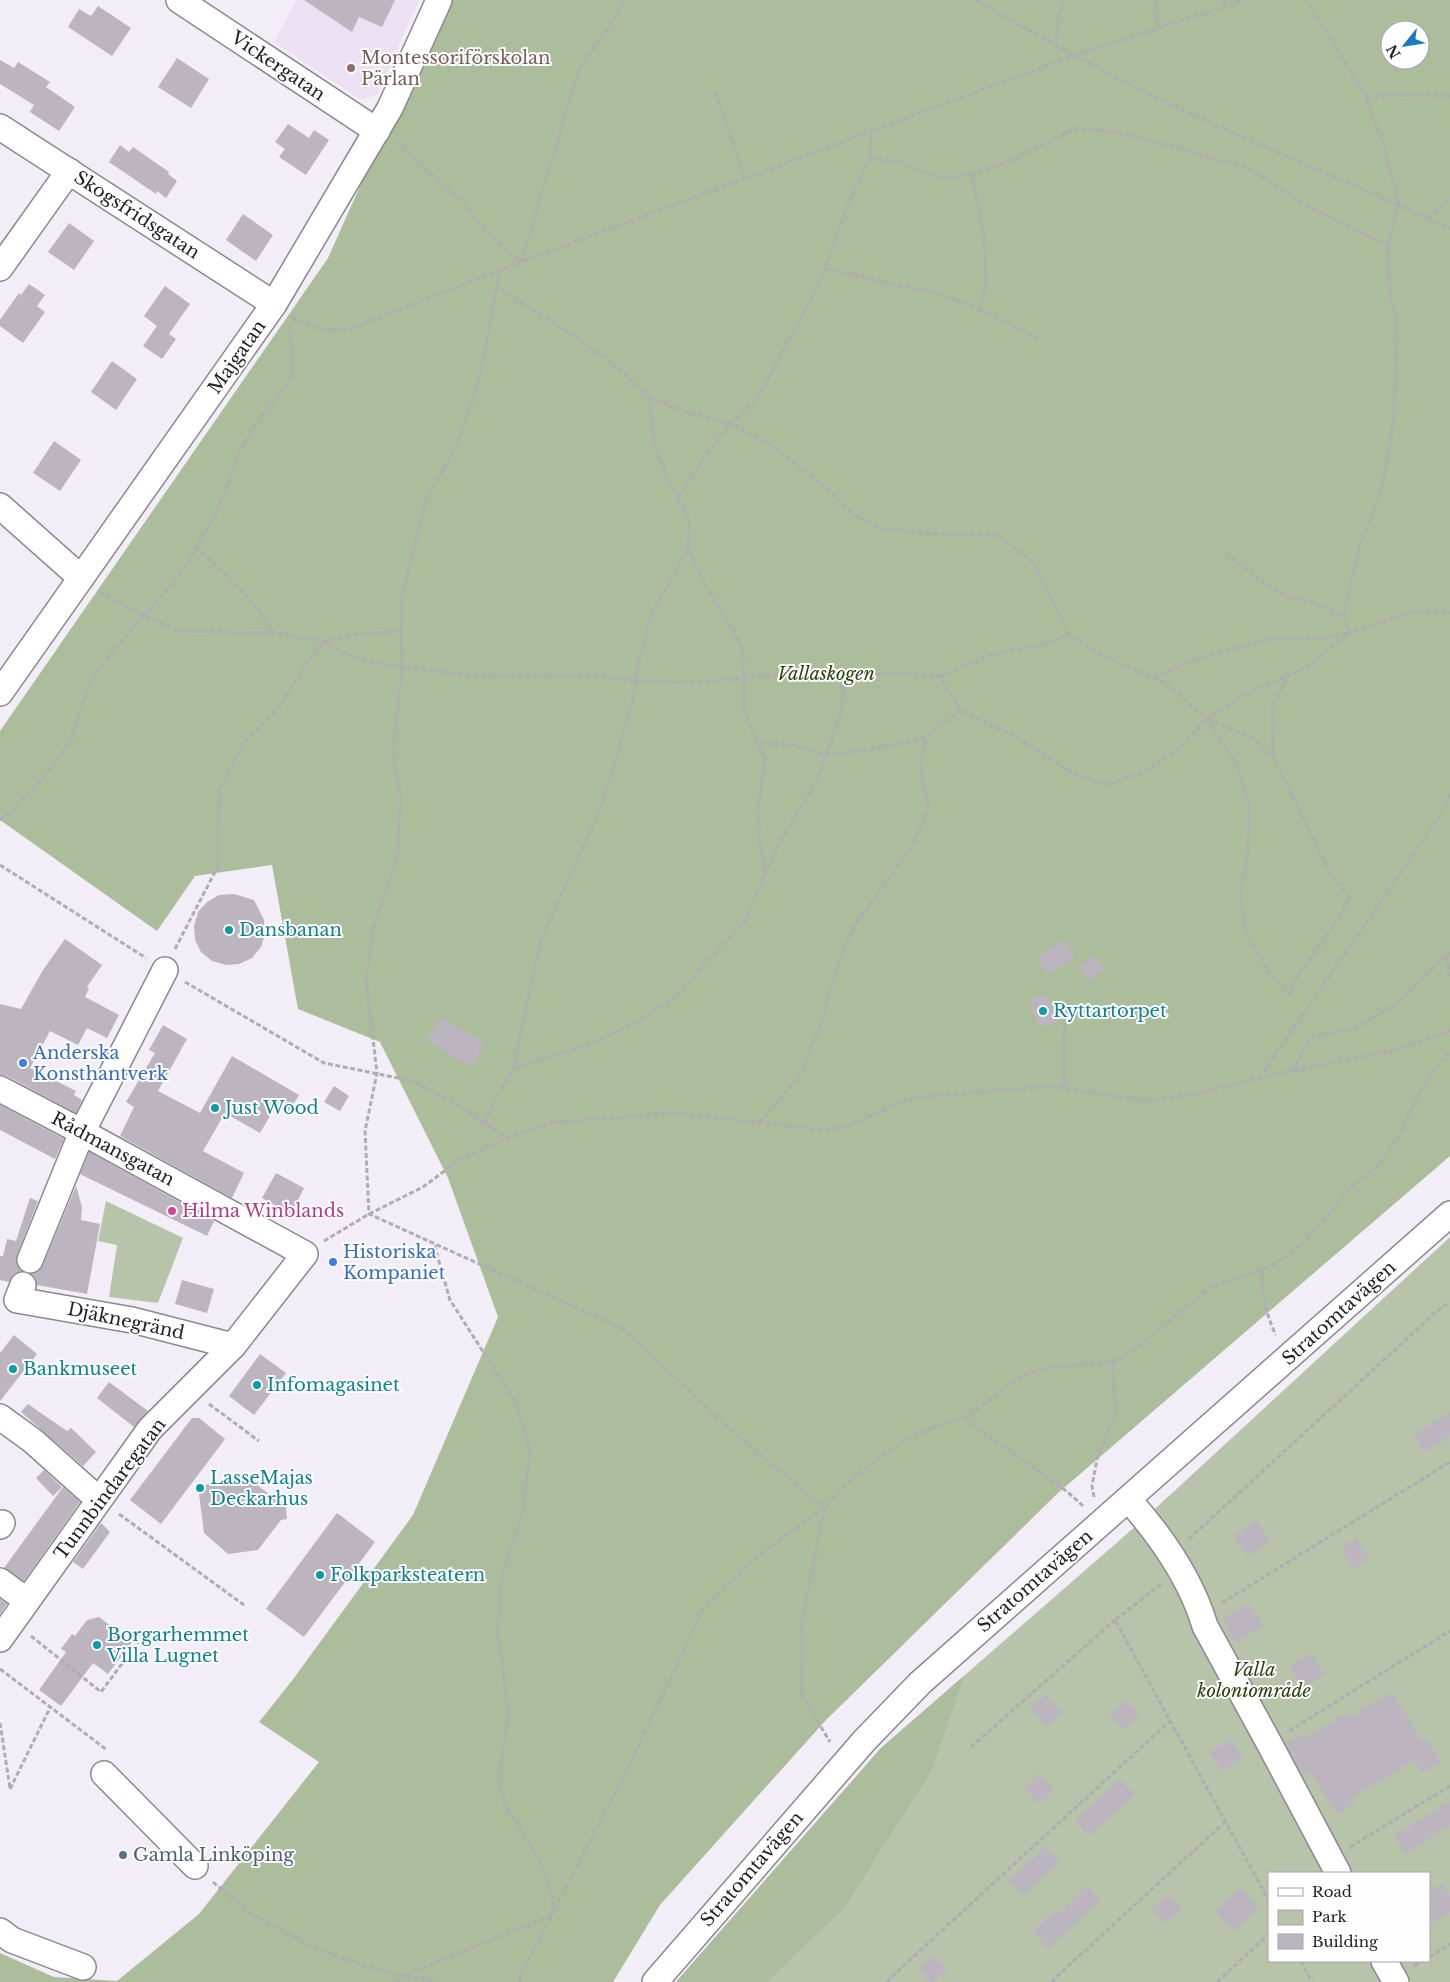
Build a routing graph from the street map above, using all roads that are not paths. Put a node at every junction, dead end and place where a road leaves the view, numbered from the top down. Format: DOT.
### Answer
graph roads {
  1 [pos="179,0"];
  2 [pos="439,0"];
  3 [pos="0,127"];
  4 [pos="386,136"];
  5 [pos="69,171"];
  6 [pos="0,268"];
  7 [pos="274,304"];
  8 [pos="0,506"];
  9 [pos="88,584"];
  10 [pos="0,693"];
  11 [pos="165,970"];
  12 [pos="0,1089"];
  13 [pos="82,1132"];
  14 [pos="1450,1214"];
  15 [pos="305,1254"];
  16 [pos="30,1260"];
  17 [pos="20,1293"];
  18 [pos="233,1346"];
  19 [pos="0,1417"];
  20 [pos="1128,1499"];
  21 [pos="99,1500"];
  22 [pos="0,1581"];
  23 [pos="27,1601"];
  24 [pos="6,1630"];
  25 [pos="108,1763"];
  26 [pos="194,1866"];
  27 [pos="1334,1866"];
  28 [pos="0,1931"];
  29 [pos="1385,1962"];
  30 [pos="83,1967"];
  31 [pos="655,1982"];
  32 [pos="1396,1982"];
  1 -- 4 [label="street, Vickergatan"];
  2 -- 4 [label="street, Majgatan"];
  3 -- 5 [label="street, Skogsfridsgatan"];
  4 -- 7 [label="street, Majgatan"];
  5 -- 6 [label="street"];
  5 -- 7 [label="street, Skogsfridsgatan"];
  7 -- 9 [label="street, Majgatan"];
  8 -- 9 [label="street"];
  9 -- 10 [label="street, Majgatan"];
  11 -- 13 [label="street"];
  12 -- 13 [label="street, Rådmansgatan"];
  13 -- 15 [label="street, Rådmansgatan"];
  13 -- 16 [label="street"];
  14 -- 20 [label="street, Stratomtavägen"];
  15 -- 18 [label="street, Tunnbindaregatan"];
  17 -- 18 [label="street, Djäknegränd"];
  18 -- 21 [label="street, Tunnbindaregatan"];
  19 -- 21 [label="street"];
  20 -- 27 [label="street"];
  20 -- 31 [label="street, Stratomtavägen"];
  21 -- 23 [label="street, Tunnbindaregatan"];
  22 -- 23 [label="street"];
  23 -- 24 [label="street, Tunnbindaregatan"];
  25 -- 26 [label="street"];
  28 -- 30 [label="street"];
  29 -- 32 [label="street"];
}
